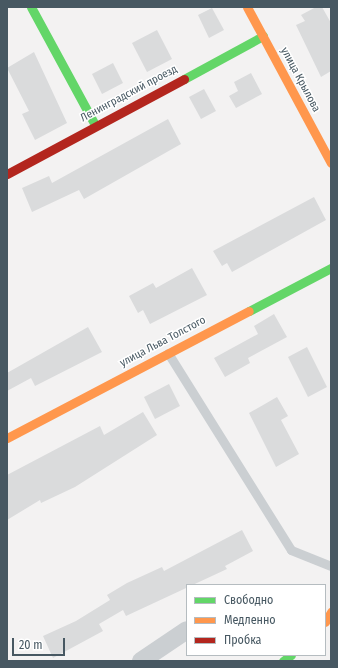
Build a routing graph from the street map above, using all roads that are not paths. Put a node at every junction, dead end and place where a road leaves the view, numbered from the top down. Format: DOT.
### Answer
graph roads {
  1 [pos="31,7"];
  2 [pos="247,7"];
  3 [pos="263,36"];
  4 [pos="95,125"];
  5 [pos="331,164"];
  6 [pos="7,174"];
  7 [pos="331,268"];
  8 [pos="168,353"];
  9 [pos="7,438"];
  10 [pos="331,566"];
  11 [pos="186,631"];
  12 [pos="141,661"];
  1 -- 4 [label="street"];
  2 -- 3 [label="street, улица Крылова"];
  3 -- 4 [label="street, Ленинградский проезд"];
  3 -- 5 [label="street, улица Крылова"];
  4 -- 6 [label="street, Ленинградский проезд"];
  7 -- 8 [label="street, улица Льва Толстого"];
  8 -- 9 [label="street, улица Льва Толстого"];
  8 -- 10 [label="lane"];
  11 -- 12 [label="street"];
}
